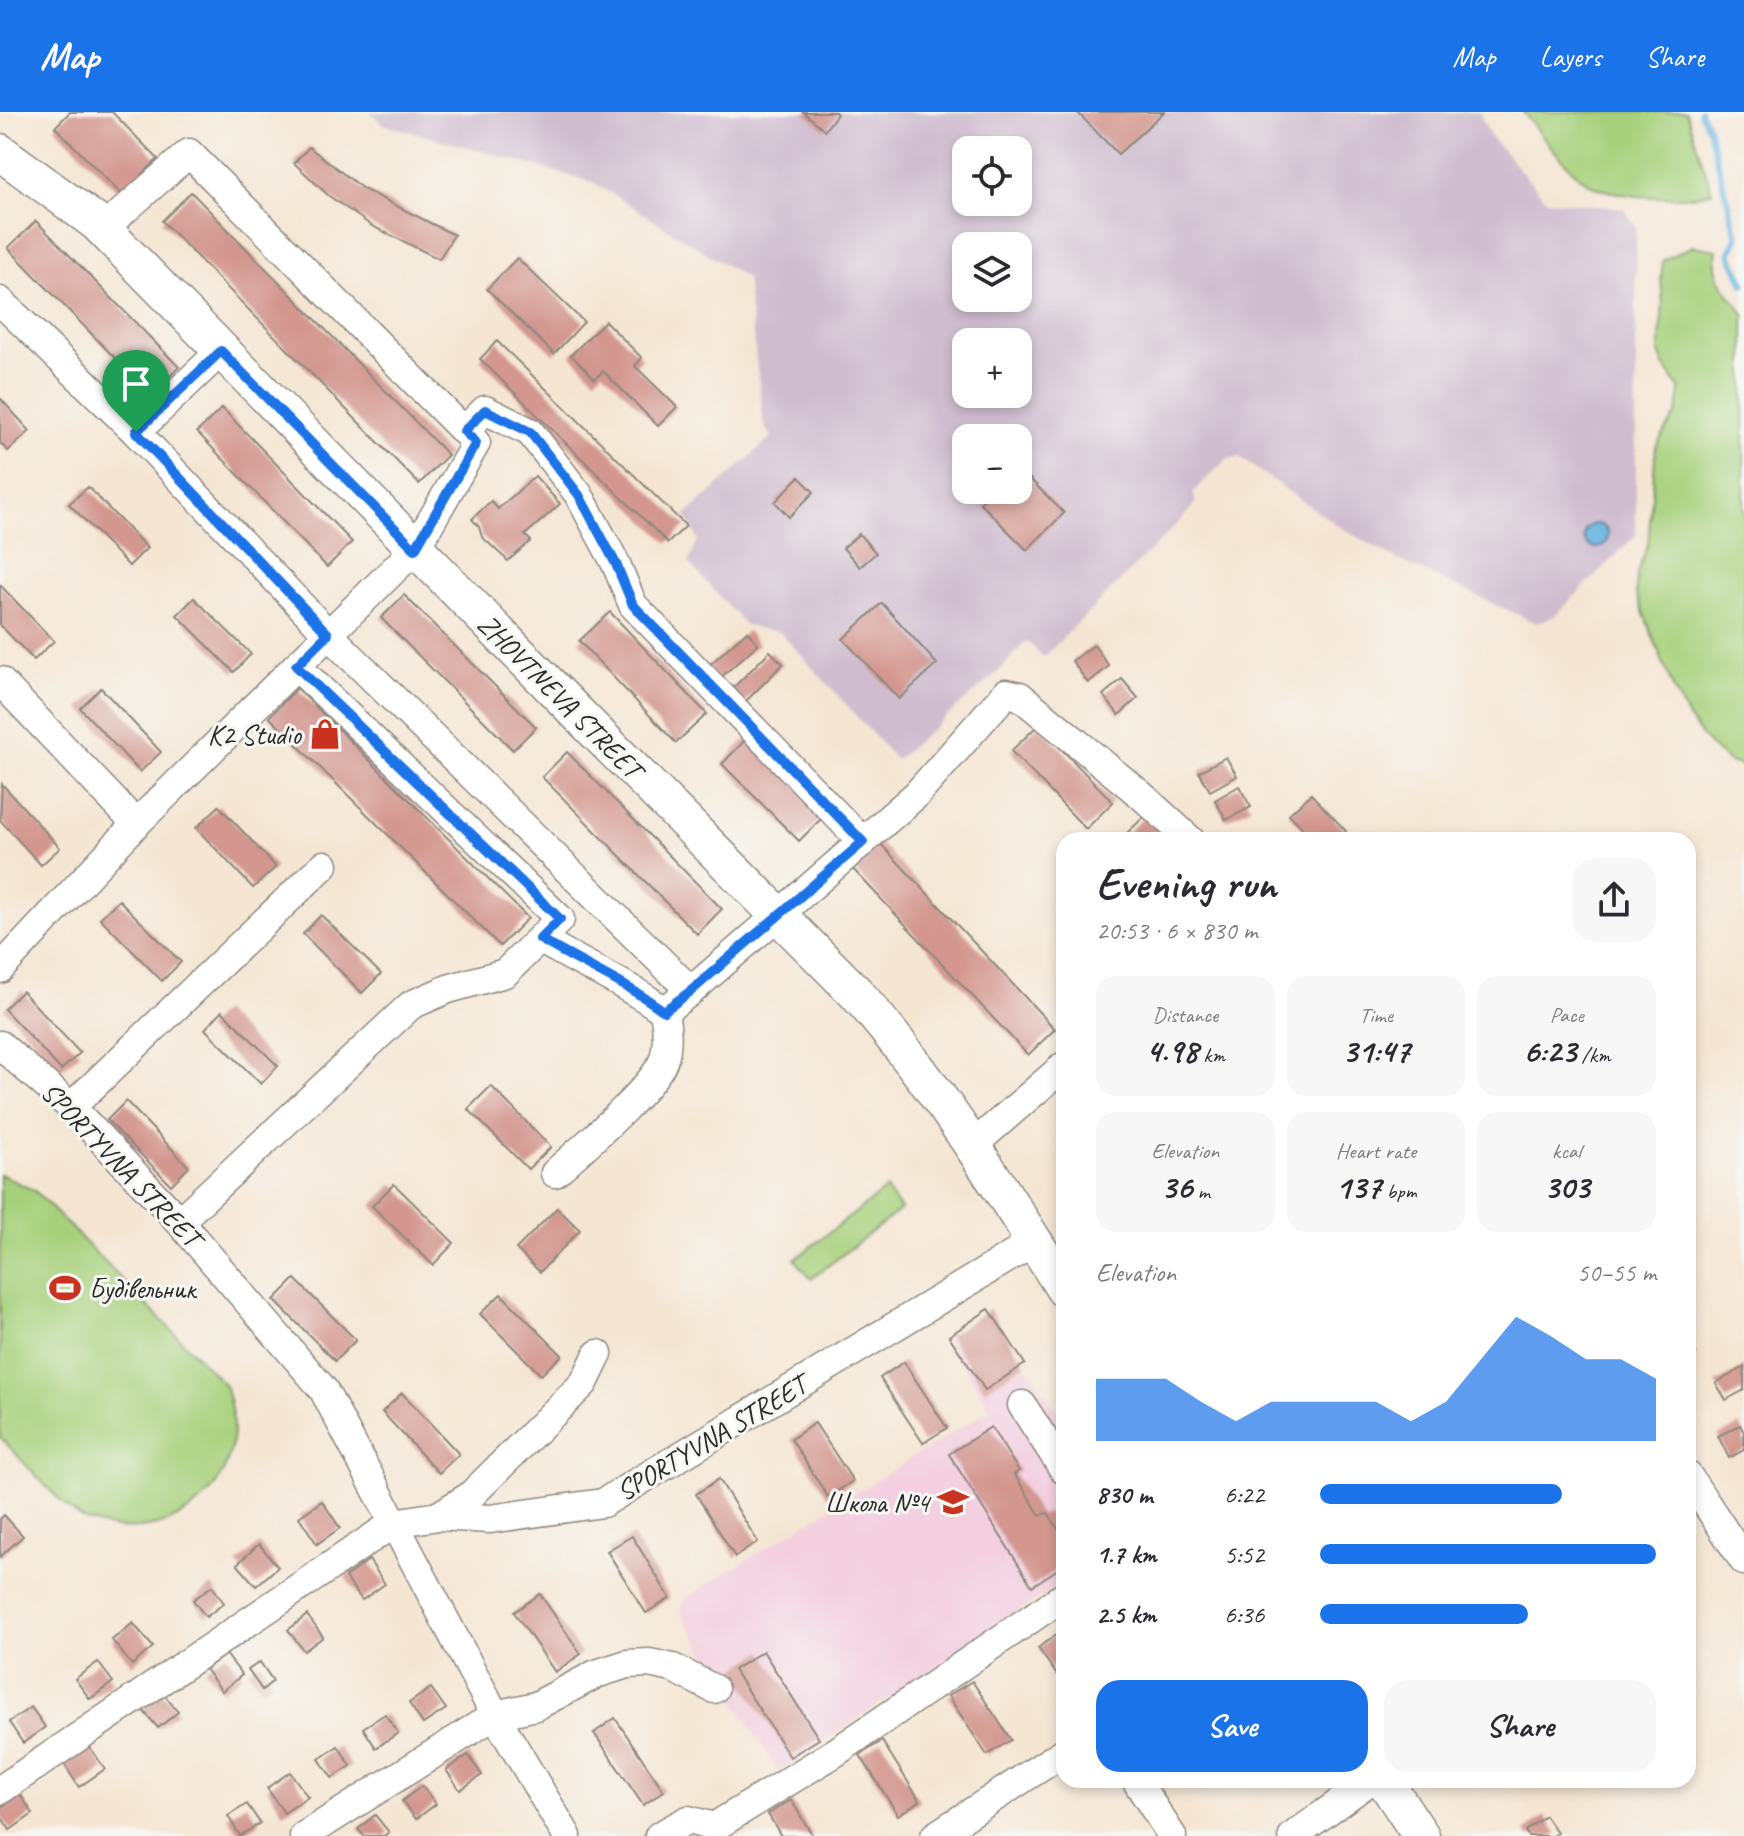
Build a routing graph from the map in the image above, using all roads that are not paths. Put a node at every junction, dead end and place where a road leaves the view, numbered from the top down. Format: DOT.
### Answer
graph roads {
  1 [pos="0,152"];
  2 [pos="103,229"];
  3 [pos="0,301"];
  4 [pos="221,351"];
  5 [pos="464,431"];
  6 [pos="136,432"];
  7 [pos="415,549"];
  8 [pos="328,634"];
  9 [pos="296,666"];
  10 [pos="0,681"];
  11 [pos="136,824"];
  12 [pos="1181,832"];
  13 [pos="863,842"];
  14 [pos="324,865"];
  15 [pos="778,915"];
  16 [pos="540,939"];
  17 [pos="0,969"];
  18 [pos="691,991"];
  19 [pos="664,1011"];
  20 [pos="0,1045"];
  21 [pos="1056,1073"];
  22 [pos="71,1107"];
  23 [pos="973,1145"];
  24 [pos="555,1173"];
  25 [pos="177,1219"];
  26 [pos="1025,1228"];
  27 [pos="1056,1276"];
  28 [pos="598,1354"];
  29 [pos="1022,1405"];
  30 [pos="1056,1458"];
  31 [pos="1696,1488"];
  32 [pos="438,1516"];
  33 [pos="394,1523"];
  34 [pos="1744,1561"];
  35 [pos="1056,1601"];
  36 [pos="714,1689"];
  37 [pos="495,1715"];
  38 [pos="1056,1757"];
  39 [pos="1141,1788"];
  40 [pos="1360,1788"];
  41 [pos="1389,1788"];
  42 [pos="0,1790"];
  43 [pos="304,1836"];
  44 [pos="567,1836"];
  45 [pos="659,1836"];
  46 [pos="935,1836"];
  47 [pos="1172,1836"];
  48 [pos="1293,1836"];
  49 [pos="1421,1836"];
  1 -- 2 [label="main road, ZHOVTNEVA STREET"];
  2 -- 4 [label="main road, ZHOVTNEVA STREET"];
  2 -- 5 [label="street"];
  3 -- 6 [label="street"];
  4 -- 6 [label="street"];
  4 -- 7 [label="main road, ZHOVTNEVA STREET"];
  5 -- 7 [label="street"];
  5 -- 13 [label="street"];
  6 -- 8 [label="street"];
  7 -- 8 [label="street"];
  7 -- 15 [label="main road, ZHOVTNEVA STREET"];
  8 -- 9 [label="street"];
  8 -- 18 [label="street"];
  9 -- 11 [label="street"];
  9 -- 16 [label="street"];
  10 -- 11 [label="street"];
  11 -- 17 [label="street"];
  12 -- 13 [label="street"];
  13 -- 15 [label="street"];
  14 -- 22 [label="street"];
  15 -- 18 [label="street"];
  15 -- 23 [label="main road, ZHOVTNEVA STREET"];
  16 -- 19 [label="street"];
  16 -- 25 [label="street"];
  18 -- 19 [label="street"];
  19 -- 24 [label="street"];
  20 -- 22 [label="street, SPORTYVNA STREET"];
  21 -- 23 [label="street"];
  22 -- 25 [label="street, SPORTYVNA STREET"];
  23 -- 26 [label="main road, ZHOVTNEVA STREET"];
  25 -- 33 [label="street, SPORTYVNA STREET"];
  26 -- 27 [label="main road, ZHOVTNEVA STREET"];
  26 -- 32 [label="street, SPORTYVNA STREET"];
  28 -- 32 [label="street"];
  29 -- 30 [label="street"];
  31 -- 34 [label="street"];
  32 -- 33 [label="street, SPORTYVNA STREET"];
  33 -- 37 [label="street"];
  33 -- 42 [label="street"];
  35 -- 45 [label="street"];
  36 -- 37 [label="street"];
  37 -- 43 [label="street"];
  37 -- 44 [label="street"];
  38 -- 46 [label="street"];
  39 -- 47 [label="street"];
  40 -- 48 [label="street"];
  41 -- 49 [label="main road"];
}
